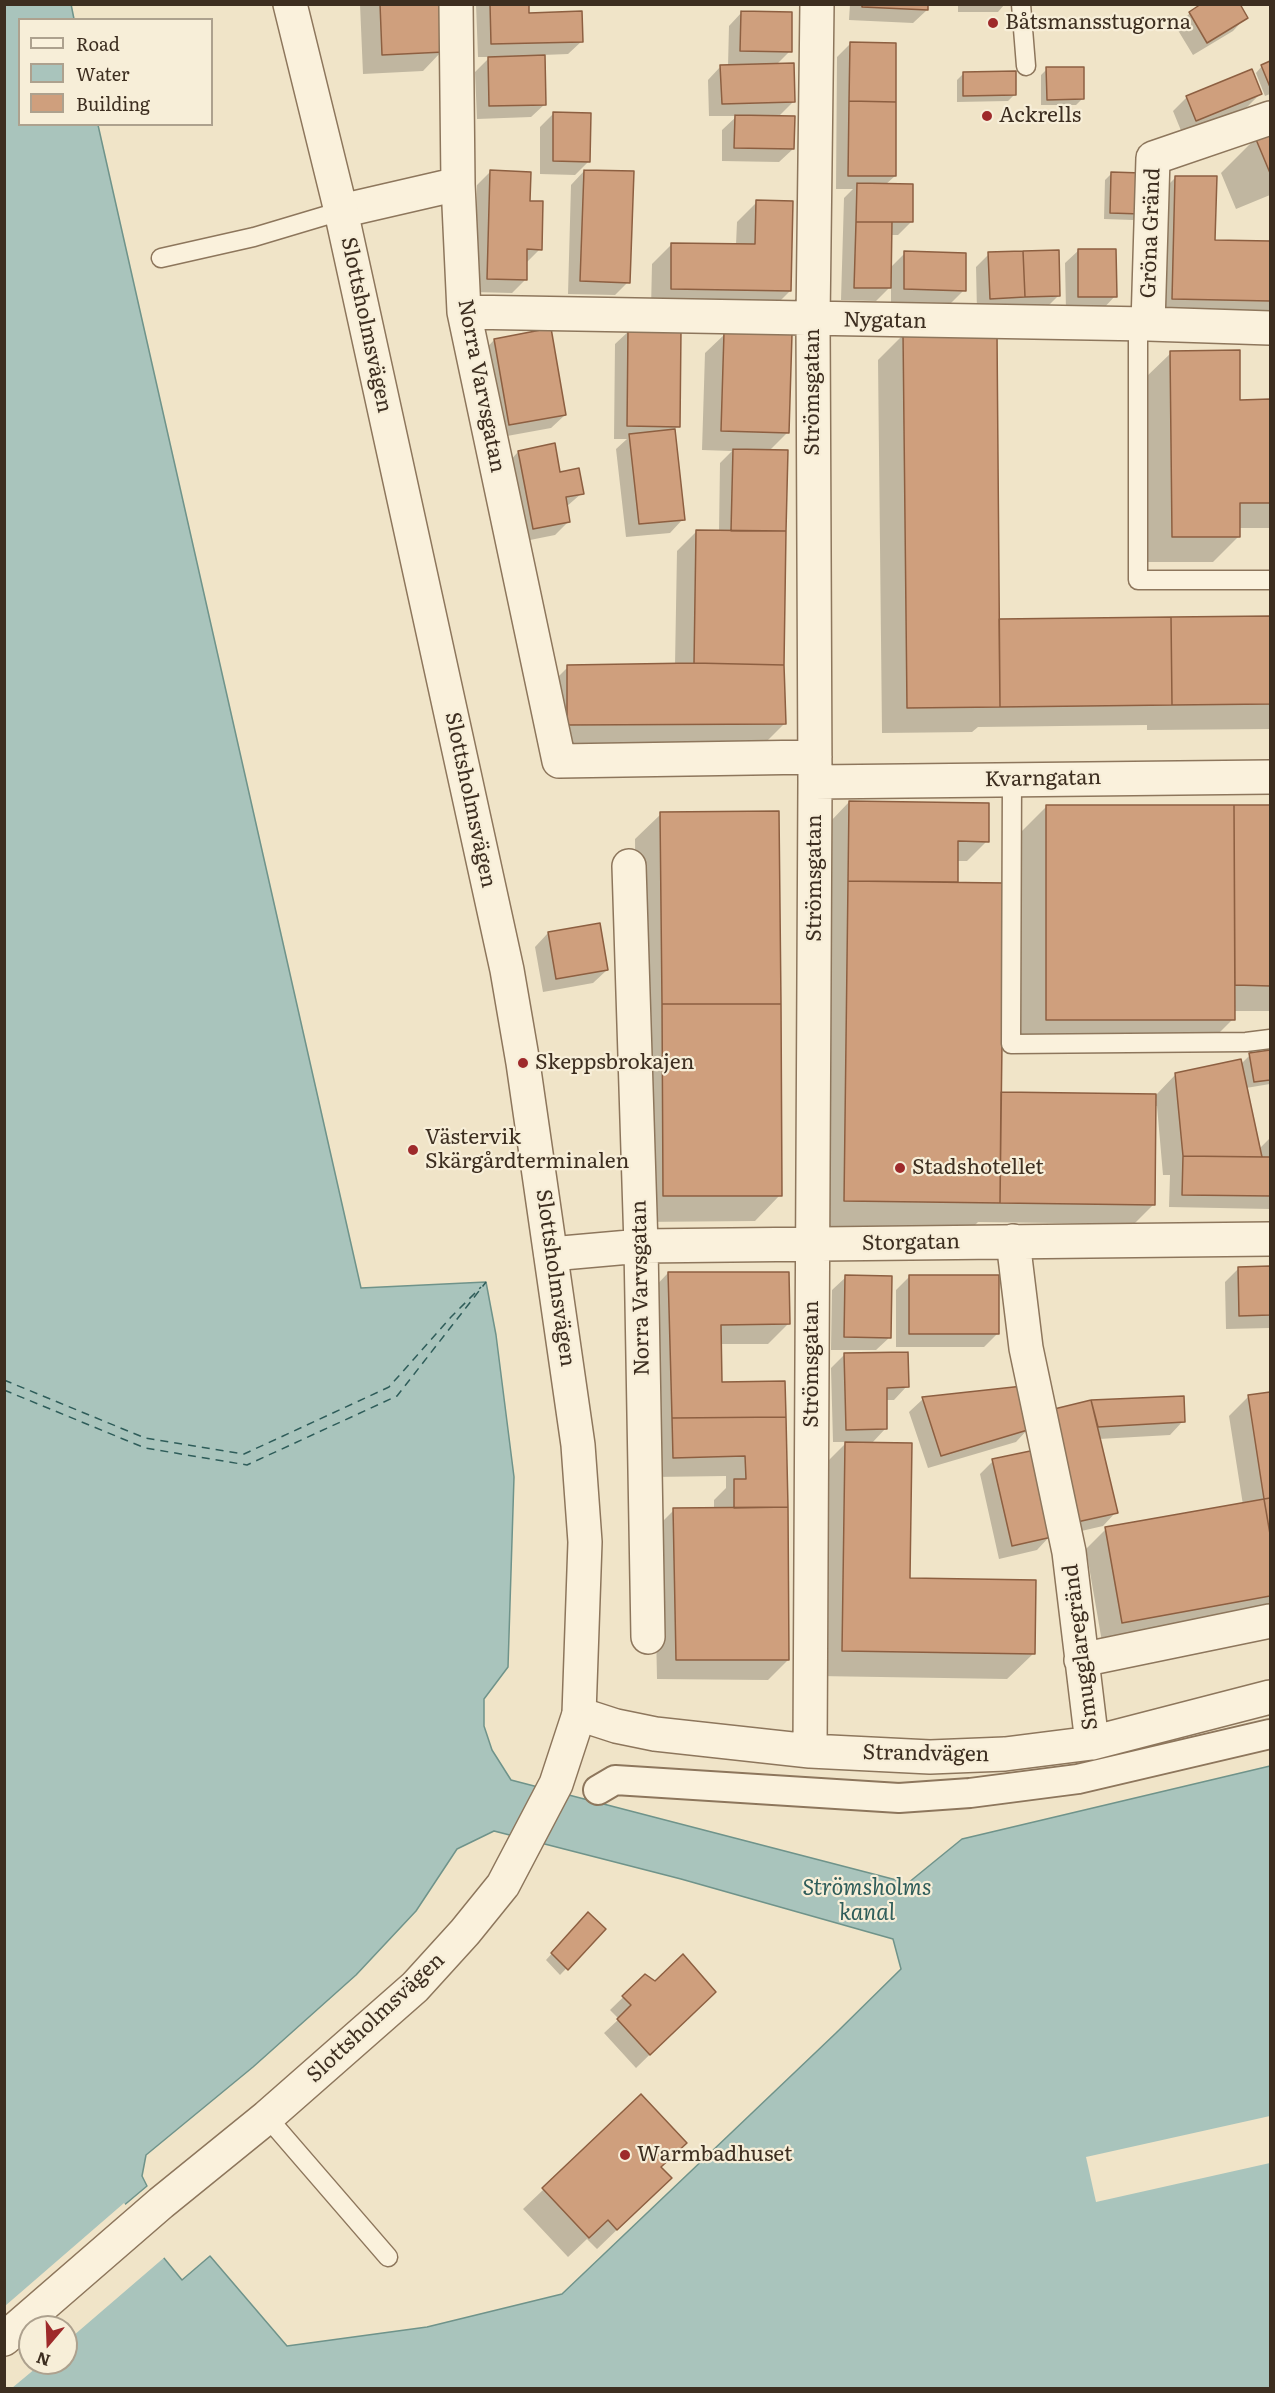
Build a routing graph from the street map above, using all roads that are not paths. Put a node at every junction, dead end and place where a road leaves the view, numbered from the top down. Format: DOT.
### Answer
graph roads {
  1 [pos="290,4"];
  2 [pos="456,4"];
  3 [pos="817,4"];
  4 [pos="1021,4"];
  5 [pos="1026,66"];
  6 [pos="1270,117"];
  7 [pos="458,184"];
  8 [pos="341,211"];
  9 [pos="161,258"];
  10 [pos="464,312"];
  11 [pos="813,320"];
  12 [pos="1143,324"];
  13 [pos="1270,328"];
  14 [pos="1270,580"];
  15 [pos="559,761"];
  16 [pos="815,770"];
  17 [pos="1270,777"];
  18 [pos="1012,779"];
  19 [pos="629,866"];
  20 [pos="1270,1038"];
  21 [pos="1270,1239"];
  22 [pos="1012,1240"];
  23 [pos="812,1245"];
  24 [pos="641,1246"];
  25 [pos="551,1254"];
  26 [pos="1270,1621"];
  27 [pos="648,1637"];
  28 [pos="1081,1660"];
  29 [pos="1270,1697"];
  30 [pos="579,1714"];
  31 [pos="1270,1734"];
  32 [pos="1092,1743"];
  33 [pos="810,1751"];
  34 [pos="598,1790"];
  35 [pos="267,2117"];
  36 [pos="388,2257"];
  37 [pos="4,2339"];
  1 -- 8 [label="street, Slottsholmsvägen"];
  2 -- 7 [label="street, Norra Varvsgatan"];
  3 -- 11 [label="street, Strömsgatan"];
  4 -- 5 [label="lane"];
  6 -- 12 [label="street, Gröna Gränd"];
  7 -- 8 [label="street"];
  7 -- 10 [label="street, Norra Varvsgatan"];
  8 -- 9 [label="lane"];
  8 -- 25 [label="street, Slottsholmsvägen"];
  10 -- 11 [label="street, Nygatan"];
  10 -- 15 [label="street, Norra Varvsgatan"];
  11 -- 12 [label="street, Nygatan"];
  11 -- 16 [label="street, Strömsgatan"];
  12 -- 13 [label="street, Nygatan"];
  12 -- 14 [label="lane"];
  15 -- 16 [label="street, Kvarngatan"];
  16 -- 18 [label="street, Kvarngatan"];
  16 -- 23 [label="street, Strömsgatan"];
  17 -- 18 [label="street, Kvarngatan"];
  18 -- 20 [label="lane"];
  19 -- 24 [label="street, Norra Varvsgatan"];
  21 -- 22 [label="street, Storgatan"];
  22 -- 23 [label="street, Storgatan"];
  22 -- 28 [label="street, Smugglaregränd"];
  23 -- 24 [label="street, Storgatan"];
  23 -- 33 [label="street, Strömsgatan"];
  24 -- 25 [label="street, Storgatan"];
  24 -- 27 [label="street, Norra Varvsgatan"];
  25 -- 30 [label="street, Slottsholmsvägen"];
  26 -- 28 [label="street"];
  28 -- 32 [label="street, Smugglaregränd"];
  29 -- 32 [label="street, Strandvägen"];
  30 -- 33 [label="street, Strandvägen"];
  30 -- 35 [label="street, Slottsholmsvägen"];
  31 -- 34 [label="street"];
  32 -- 33 [label="street, Strandvägen"];
  35 -- 36 [label="lane"];
  35 -- 37 [label="street, Slottsholmsvägen"];
}
